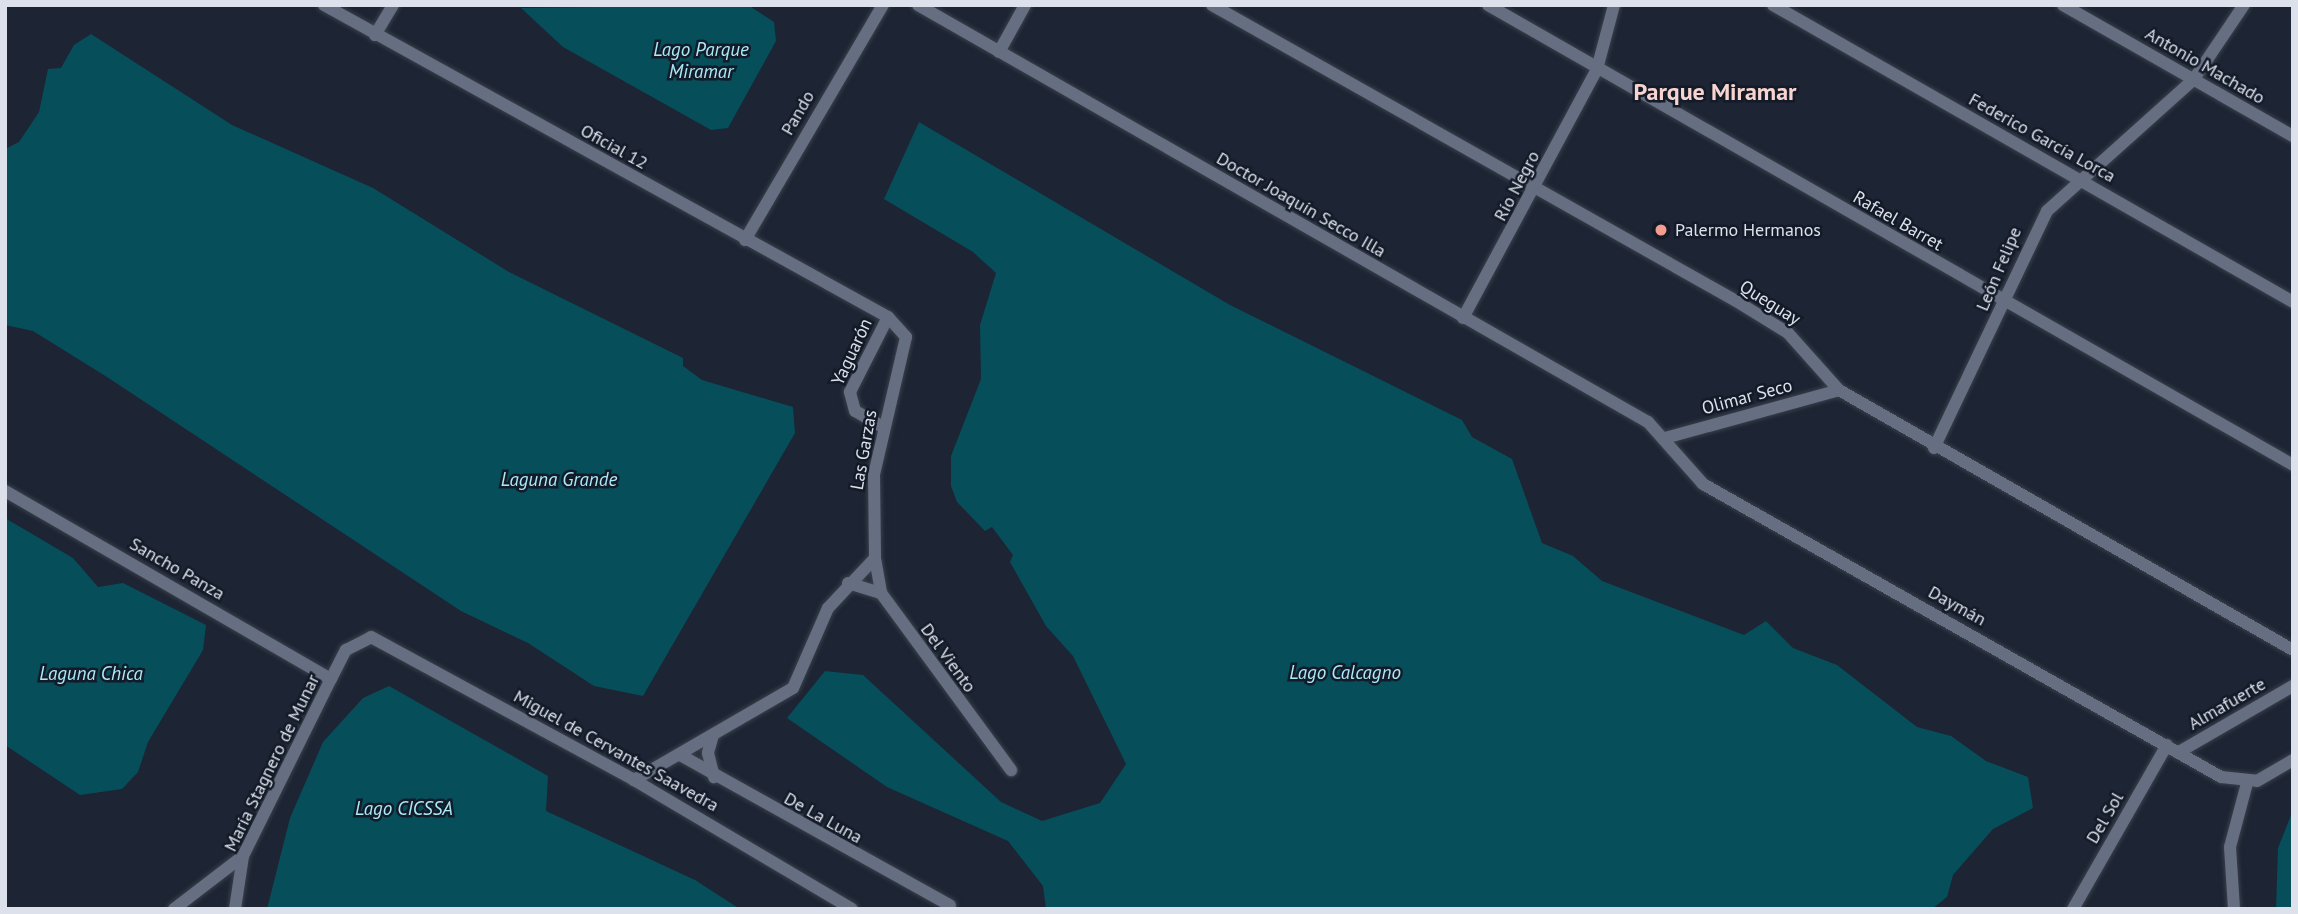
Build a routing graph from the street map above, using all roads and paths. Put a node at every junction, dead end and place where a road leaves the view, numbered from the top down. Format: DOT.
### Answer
graph roads {
  1 [pos="324,5"];
  2 [pos="393,5"];
  3 [pos="883,5"];
  4 [pos="918,5"];
  5 [pos="1025,5"];
  6 [pos="1212,5"];
  7 [pos="1488,5"];
  8 [pos="1614,5"];
  9 [pos="1773,5"];
  10 [pos="2063,5"];
  11 [pos="2244,5"];
  12 [pos="375,35"];
  13 [pos="999,51"];
  14 [pos="1597,69"];
  15 [pos="2194,79"];
  16 [pos="2293,136"];
  17 [pos="2081,180"];
  18 [pos="1537,191"];
  19 [pos="745,240"];
  20 [pos="2003,302"];
  21 [pos="2293,302"];
  22 [pos="888,317"];
  23 [pos="1463,318"];
  24 [pos="1839,390"];
  25 [pos="883,426"];
  26 [pos="1665,438"];
  27 [pos="1934,448"];
  28 [pos="2293,465"];
  29 [pos="5,491"];
  30 [pos="875,558"];
  31 [pos="848,583"];
  32 [pos="881,593"];
  33 [pos="358,640"];
  34 [pos="2293,650"];
  35 [pos="331,678"];
  36 [pos="2293,686"];
  37 [pos="713,735"];
  38 [pos="2167,745"];
  39 [pos="2179,752"];
  40 [pos="680,755"];
  41 [pos="2293,760"];
  42 [pos="1010,770"];
  43 [pos="714,777"];
  44 [pos="634,780"];
  45 [pos="2247,783"];
  46 [pos="243,856"];
  47 [pos="950,905"];
  48 [pos="174,909"];
  49 [pos="235,909"];
  50 [pos="852,909"];
  51 [pos="2073,909"];
  52 [pos="2234,909"];
  1 -- 12 [label="street, Oficial 12"];
  2 -- 12 [label="street"];
  3 -- 19 [label="street, Pando"];
  4 -- 13 [label="street, Doctor Joaquín Secco Illa"];
  5 -- 13 [label="street"];
  6 -- 18 [label="street, Queguay"];
  7 -- 14 [label="street, Rafael Barret"];
  8 -- 14 [label="street, Río Negro"];
  9 -- 17 [label="street, Federico García Lorca"];
  10 -- 15 [label="street, Antonio Machado"];
  11 -- 15 [label="street, León Felipe"];
  12 -- 19 [label="street, Oficial 12"];
  13 -- 23 [label="street, Doctor Joaquín Secco Illa"];
  14 -- 18 [label="street, Río Negro"];
  14 -- 20 [label="street, Rafael Barret"];
  15 -- 16 [label="street, Antonio Machado"];
  15 -- 17 [label="street, León Felipe"];
  17 -- 20 [label="street, León Felipe"];
  17 -- 21 [label="street, Federico García Lorca"];
  18 -- 23 [label="street, Río Negro"];
  18 -- 24 [label="street, Queguay"];
  19 -- 22 [label="street, Oficial 12"];
  20 -- 27 [label="street, León Felipe"];
  20 -- 28 [label="street, Rafael Barret"];
  22 -- 25 [label="street, Las Garzas"];
  22 -- 25 [label="street, Yaguarón"];
  23 -- 26 [label="street, Doctor Joaquín Secco Illa"];
  24 -- 26 [label="street, Olimar Seco"];
  24 -- 27 [label="street, Queguay"];
  25 -- 30 [label="street, Las Garzas"];
  26 -- 38 [label="street, Daymán"];
  27 -- 34 [label="street, Queguay"];
  29 -- 35 [label="street, Sancho Panza"];
  30 -- 31 [label="street"];
  30 -- 32 [label="street, Las Garzas"];
  31 -- 32 [label="street"];
  31 -- 37 [label="street"];
  32 -- 42 [label="street, Del Viento"];
  33 -- 35 [label="street, María Stagnero de Munar"];
  33 -- 44 [label="street, Miguel de Cervantes Saavedra"];
  35 -- 46 [label="street, María Stagnero de Munar"];
  36 -- 39 [label="street, Almafuerte"];
  37 -- 40 [label="street"];
  37 -- 43 [label="street"];
  38 -- 39 [label="street, Daymán"];
  38 -- 51 [label="street, Del Sol"];
  39 -- 45 [label="street, Daymán"];
  40 -- 43 [label="street, De La Luna"];
  40 -- 44 [label="street"];
  41 -- 45 [label="street"];
  43 -- 47 [label="street, De La Luna"];
  44 -- 50 [label="street, Miguel de Cervantes Saavedra"];
  45 -- 52 [label="street"];
  46 -- 48 [label="street"];
  46 -- 49 [label="street, María Stagnero de Munar"];
}
